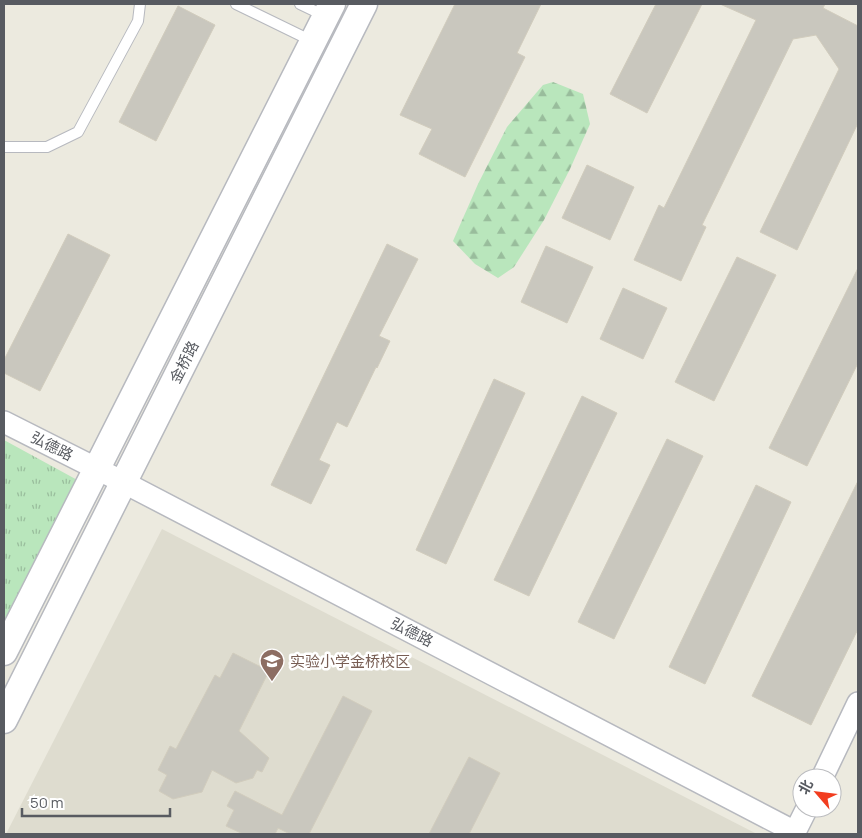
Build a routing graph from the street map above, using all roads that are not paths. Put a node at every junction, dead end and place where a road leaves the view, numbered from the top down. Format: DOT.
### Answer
graph roads {
  1 [pos="140,4"];
  2 [pos="236,4"];
  3 [pos="300,4"];
  4 [pos="364,4"];
  5 [pos="329,10"];
  6 [pos="313,42"];
  7 [pos="4,147"];
  8 [pos="4,422"];
  9 [pos="123,482"];
  10 [pos="4,652"];
  11 [pos="858,703"];
  12 [pos="4,720"];
  13 [pos="827,768"];
  14 [pos="802,818"];
  15 [pos="795,833"];
  1 -- 7 [label="lane"];
  2 -- 6 [label="lane"];
  3 -- 5 [label="lane"];
  4 -- 9 [label="street, 金桥路"];
  5 -- 6 [label="street, 金桥路"];
  6 -- 10 [label="street, 金桥路"];
  8 -- 9 [label="street, 弘德路"];
  9 -- 12 [label="street, 金桥路"];
  9 -- 15 [label="street, 弘德路"];
  11 -- 13 [label="street"];
  14 -- 15 [label="street, 弘德路"];
}
